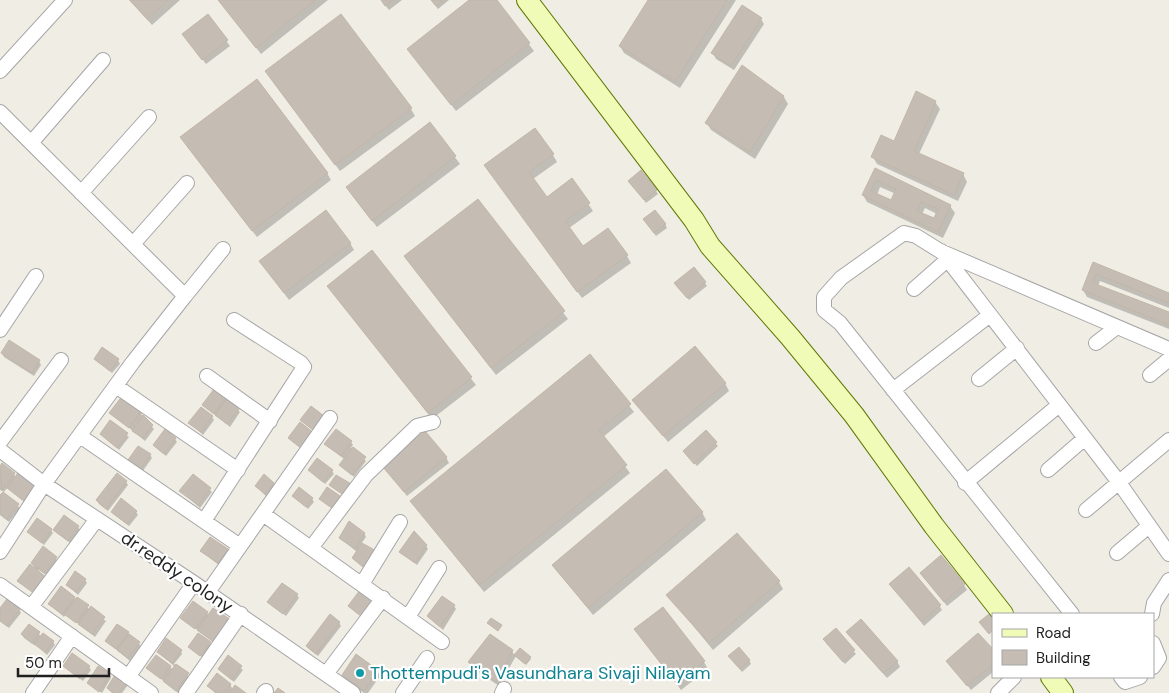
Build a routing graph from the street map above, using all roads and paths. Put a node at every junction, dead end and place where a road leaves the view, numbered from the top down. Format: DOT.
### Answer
graph roads {
  1 [pos="65,0"];
  2 [pos="527,0"];
  3 [pos="103,60"];
  4 [pos="0,71"];
  5 [pos="0,112"];
  6 [pos="149,117"];
  7 [pos="31,143"];
  8 [pos="187,183"];
  9 [pos="81,193"];
  10 [pos="133,244"];
  11 [pos="224,249"];
  12 [pos="944,255"];
  13 [pos="36,276"];
  14 [pos="914,289"];
  15 [pos="186,296"];
  16 [pos="990,315"];
  17 [pos="234,320"];
  18 [pos="1117,327"];
  19 [pos="0,330"];
  20 [pos="1096,343"];
  21 [pos="1017,348"];
  22 [pos="1169,349"];
  23 [pos="1169,359"];
  24 [pos="61,360"];
  25 [pos="1150,375"];
  26 [pos="207,376"];
  27 [pos="979,379"];
  28 [pos="116,386"];
  29 [pos="893,390"];
  30 [pos="1059,405"];
  31 [pos="330,418"];
  32 [pos="270,420"];
  33 [pos="432,422"];
  34 [pos="80,436"];
  35 [pos="1085,438"];
  36 [pos="1169,440"];
  37 [pos="0,442"];
  38 [pos="0,450"];
  39 [pos="238,470"];
  40 [pos="1048,470"];
  41 [pos="1118,481"];
  42 [pos="966,483"];
  43 [pos="44,484"];
  44 [pos="1086,510"];
  45 [pos="262,514"];
  46 [pos="97,519"];
  47 [pos="204,521"];
  48 [pos="400,522"];
  49 [pos="1150,526"];
  50 [pos="4,537"];
  51 [pos="240,546"];
  52 [pos="310,548"];
  53 [pos="0,552"];
  54 [pos="1117,553"];
  55 [pos="1169,554"];
  56 [pos="439,568"];
  57 [pos="1169,580"];
  58 [pos="194,583"];
  59 [pos="362,584"];
  60 [pos="0,585"];
  61 [pos="208,592"];
  62 [pos="383,598"];
  63 [pos="31,608"];
  64 [pos="1002,613"];
  65 [pos="1071,613"];
  66 [pos="1152,613"];
  67 [pos="241,614"];
  68 [pos="408,617"];
  69 [pos="72,636"];
  70 [pos="442,642"];
  71 [pos="1154,646"];
  72 [pos="426,658"];
  73 [pos="1154,666"];
  74 [pos="326,674"];
  75 [pos="128,676"];
  76 [pos="1013,678"];
  77 [pos="1052,678"];
  78 [pos="1122,678"];
  79 [pos="1137,678"];
  80 [pos="33,693"];
  81 [pos="151,693"];
  82 [pos="186,693"];
  83 [pos="353,693"];
  84 [pos="403,693"];
  85 [pos="998,693"];
  86 [pos="1063,693"];
  1 -- 4 [label="street"];
  2 -- 64 [label="street"];
  3 -- 7 [label="street"];
  5 -- 7 [label="street"];
  6 -- 9 [label="street"];
  7 -- 9 [label="street"];
  8 -- 10 [label="street"];
  9 -- 10 [label="street"];
  10 -- 15 [label="street"];
  11 -- 15 [label="street"];
  12 -- 14 [label="street"];
  12 -- 16 [label="street"];
  12 -- 18 [label="street"];
  12 -- 29 [label="street"];
  13 -- 19 [label="street"];
  15 -- 28 [label="street"];
  16 -- 21 [label="street"];
  16 -- 29 [label="street"];
  17 -- 32 [label="street"];
  18 -- 20 [label="street"];
  18 -- 22 [label="street"];
  21 -- 27 [label="street"];
  21 -- 30 [label="street"];
  23 -- 25 [label="street"];
  24 -- 37 [label="street"];
  26 -- 32 [label="street"];
  28 -- 34 [label="street"];
  28 -- 39 [label="street"];
  29 -- 42 [label="street"];
  30 -- 35 [label="street"];
  30 -- 42 [label="street"];
  31 -- 45 [label="street"];
  32 -- 39 [label="street"];
  33 -- 52 [label="street"];
  34 -- 43 [label="street"];
  34 -- 47 [label="street"];
  35 -- 40 [label="street"];
  35 -- 41 [label="street"];
  36 -- 41 [label="street"];
  38 -- 43 [label="street, dr.reddy colony"];
  39 -- 47 [label="street"];
  41 -- 44 [label="street"];
  41 -- 49 [label="street"];
  42 -- 65 [label="street"];
  43 -- 46 [label="street, dr.reddy colony"];
  43 -- 50 [label="street"];
  45 -- 51 [label="street"];
  45 -- 52 [label="street"];
  46 -- 58 [label="street, dr.reddy colony"];
  46 -- 63 [label="street"];
  47 -- 51 [label="street"];
  48 -- 59 [label="street"];
  49 -- 54 [label="street"];
  49 -- 55 [label="street"];
  50 -- 53 [label="street"];
  51 -- 61 [label="street"];
  52 -- 59 [label="street"];
  56 -- 68 [label="street"];
  57 -- 66 [label="street"];
  58 -- 61 [label="street, dr.reddy colony"];
  58 -- 75 [label="street"];
  59 -- 62 [label="street"];
  60 -- 63 [label="street"];
  61 -- 67 [label="street, dr.reddy colony"];
  62 -- 68 [label="street"];
  62 -- 74 [label="street"];
  63 -- 69 [label="street"];
  67 -- 74 [label="street, dr.reddy colony"];
  67 -- 82 [label="street"];
  68 -- 70 [label="street"];
  69 -- 75 [label="street"];
  69 -- 80 [label="street"];
  71 -- 73 [label="street"];
  72 -- 84 [label="street"];
  74 -- 83 [label="street, dr.reddy colony"];
  75 -- 81 [label="street"];
  76 -- 85 [label="street"];
  77 -- 86 [label="street"];
  78 -- 79 [label="street"];
}
